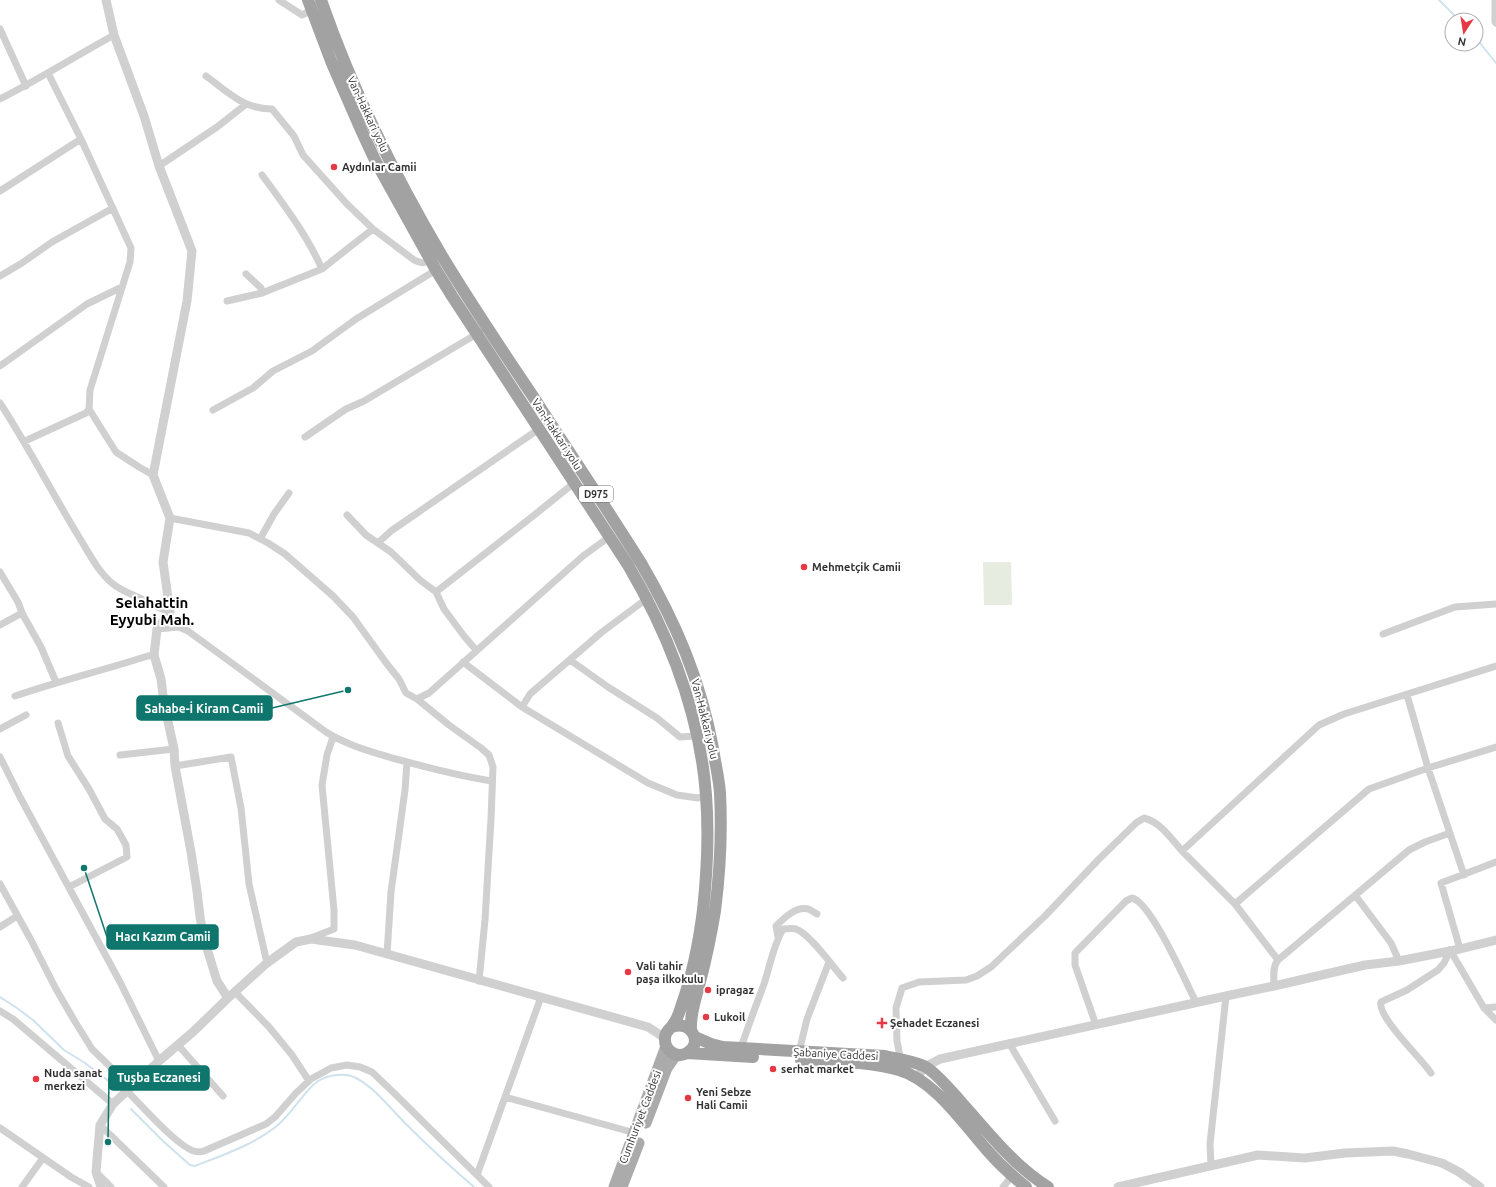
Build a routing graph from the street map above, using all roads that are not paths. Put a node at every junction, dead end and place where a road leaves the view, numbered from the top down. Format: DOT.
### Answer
graph roads {
  1 [pos="106,0"];
  2 [pos="279,0"];
  3 [pos="321,0"];
  4 [pos="1495,0"];
  5 [pos="310,5"];
  6 [pos="1496,23"];
  7 [pos="0,28"];
  8 [pos="114,35"];
  9 [pos="48,73"];
  10 [pos="206,76"];
  11 [pos="26,86"];
  12 [pos="0,99"];
  13 [pos="246,105"];
  14 [pos="81,139"];
  15 [pos="159,166"];
  16 [pos="262,175"];
  17 [pos="0,191"];
  18 [pos="113,208"];
  19 [pos="373,230"];
  20 [pos="434,265"];
  21 [pos="322,269"];
  22 [pos="246,274"];
  23 [pos="0,276"];
  24 [pos="122,287"];
  25 [pos="262,293"];
  26 [pos="227,301"];
  27 [pos="482,331"];
  28 [pos="0,366"];
  29 [pos="0,403"];
  30 [pos="89,409"];
  31 [pos="213,410"];
  32 [pos="539,429"];
  33 [pos="305,437"];
  34 [pos="25,442"];
  35 [pos="153,475"];
  36 [pos="574,483"];
  37 [pos="289,493"];
  38 [pos="347,515"];
  39 [pos="170,518"];
  40 [pos="610,537"];
  41 [pos="260,539"];
  42 [pos="379,542"];
  43 [pos="0,572"];
  44 [pos="657,590"];
  45 [pos="436,592"];
  46 [pos="647,598"];
  47 [pos="1496,604"];
  48 [pos="170,612"];
  49 [pos="22,613"];
  50 [pos="0,625"];
  51 [pos="157,629"];
  52 [pos="1383,634"];
  53 [pos="476,650"];
  54 [pos="154,656"];
  55 [pos="570,660"];
  56 [pos="463,662"];
  57 [pos="690,663"];
  58 [pos="1496,666"];
  59 [pos="676,669"];
  60 [pos="56,682"];
  61 [pos="1407,694"];
  62 [pos="15,696"];
  63 [pos="417,699"];
  64 [pos="522,707"];
  65 [pos="26,715"];
  66 [pos="58,723"];
  67 [pos="0,729"];
  68 [pos="697,736"];
  69 [pos="333,737"];
  70 [pos="1496,747"];
  71 [pos="174,748"];
  72 [pos="120,755"];
  73 [pos="0,757"];
  74 [pos="407,762"];
  75 [pos="175,766"];
  76 [pos="1428,768"];
  77 [pos="492,781"];
  78 [pos="706,795"];
  79 [pos="1450,833"];
  80 [pos="1182,851"];
  81 [pos="1496,862"];
  82 [pos="1464,875"];
  83 [pos="0,884"];
  84 [pos="69,887"];
  85 [pos="1355,895"];
  86 [pos="1236,904"];
  87 [pos="709,910"];
  88 [pos="817,914"];
  89 [pos="18,916"];
  90 [pos="0,927"];
  91 [pos="778,937"];
  92 [pos="311,939"];
  93 [pos="1496,940"];
  94 [pos="1460,949"];
  95 [pos="1450,950"];
  96 [pos="387,954"];
  97 [pos="1278,960"];
  98 [pos="1399,961"];
  99 [pos="829,962"];
  100 [pos="267,963"];
  101 [pos="843,978"];
  102 [pos="479,981"];
  103 [pos="1274,986"];
  104 [pos="231,995"];
  105 [pos="1226,996"];
  106 [pos="541,997"];
  107 [pos="1196,1002"];
  108 [pos="1496,1007"];
  109 [pos="1484,1008"];
  110 [pos="0,1011"];
  111 [pos="1496,1020"];
  112 [pos="1096,1025"];
  113 [pos="648,1027"];
  114 [pos="672,1027"];
  115 [pos="693,1033"];
  116 [pos="665,1042"];
  117 [pos="1008,1043"];
  118 [pos="178,1045"];
  119 [pos="741,1048"];
  120 [pos="799,1052"];
  121 [pos="682,1054"];
  122 [pos="159,1061"];
  123 [pos="900,1064"];
  124 [pos="924,1067"];
  125 [pos="1432,1073"];
  126 [pos="916,1078"];
  127 [pos="309,1081"];
  128 [pos="129,1089"];
  129 [pos="224,1096"];
  130 [pos="505,1097"];
  131 [pos="113,1104"];
  132 [pos="1055,1121"];
  133 [pos="100,1125"];
  134 [pos="0,1129"];
  135 [pos="635,1133"];
  136 [pos="43,1158"];
  137 [pos="1211,1166"];
  138 [pos="96,1172"];
  139 [pos="477,1175"];
  140 [pos="1013,1175"];
  141 [pos="22,1187"];
  142 [pos="89,1187"];
  143 [pos="100,1187"];
  144 [pos="111,1187"];
  145 [pos="164,1187"];
  146 [pos="489,1187"];
  147 [pos="614,1187"];
  148 [pos="622,1187"];
  149 [pos="1003,1187"];
  150 [pos="1026,1187"];
  151 [pos="1048,1187"];
  152 [pos="1118,1187"];
  153 [pos="1480,1187"];
  1 -- 8 [label="street"];
  2 -- 5 [label="street"];
  3 -- 27 [label="highway, Van-Hakkari yolu / D975"];
  4 -- 6 [label="street"];
  5 -- 20 [label="highway, D975"];
  7 -- 11 [label="street"];
  8 -- 9 [label="street"];
  8 -- 15 [label="street"];
  9 -- 11 [label="street"];
  9 -- 14 [label="street"];
  10 -- 13 [label="street"];
  11 -- 12 [label="street"];
  13 -- 15 [label="street"];
  13 -- 19 [label="street"];
  14 -- 17 [label="street"];
  14 -- 18 [label="street"];
  15 -- 35 [label="street"];
  16 -- 21 [label="street"];
  18 -- 23 [label="street"];
  18 -- 24 [label="street"];
  19 -- 20 [label="street"];
  19 -- 21 [label="street"];
  20 -- 27 [label="highway, D975"];
  20 -- 31 [label="street"];
  21 -- 25 [label="street"];
  22 -- 25 [label="street"];
  24 -- 28 [label="street"];
  24 -- 30 [label="street"];
  25 -- 26 [label="street"];
  27 -- 32 [label="highway, D975"];
  27 -- 33 [label="street"];
  27 -- 44 [label="highway, Van-Hakkari yolu / D975"];
  29 -- 34 [label="street"];
  30 -- 34 [label="street"];
  30 -- 35 [label="street"];
  32 -- 36 [label="highway, D975"];
  32 -- 42 [label="street"];
  34 -- 48 [label="street"];
  35 -- 39 [label="street"];
  36 -- 40 [label="highway, D975"];
  36 -- 45 [label="street"];
  37 -- 41 [label="street"];
  38 -- 42 [label="street"];
  39 -- 41 [label="street"];
  39 -- 48 [label="street"];
  40 -- 46 [label="highway, D975"];
  40 -- 53 [label="street"];
  41 -- 63 [label="street"];
  42 -- 45 [label="street"];
  43 -- 49 [label="street"];
  44 -- 46 [label="street"];
  44 -- 57 [label="highway, Van-Hakkari yolu / D975"];
  45 -- 53 [label="street"];
  46 -- 55 [label="street"];
  46 -- 59 [label="highway, D975"];
  47 -- 52 [label="street"];
  48 -- 51 [label="street"];
  49 -- 50 [label="street"];
  49 -- 60 [label="street"];
  51 -- 54 [label="street"];
  51 -- 69 [label="street"];
  53 -- 56 [label="street"];
  54 -- 60 [label="street"];
  54 -- 71 [label="street"];
  55 -- 64 [label="street"];
  55 -- 68 [label="street"];
  56 -- 63 [label="street"];
  56 -- 64 [label="street"];
  57 -- 59 [label="highway"];
  57 -- 87 [label="highway, Van-Hakkari yolu / D975"];
  58 -- 61 [label="street"];
  59 -- 68 [label="highway, D975"];
  60 -- 62 [label="street"];
  61 -- 76 [label="street"];
  61 -- 80 [label="street"];
  63 -- 77 [label="street"];
  64 -- 78 [label="street"];
  65 -- 67 [label="street"];
  66 -- 84 [label="street"];
  68 -- 78 [label="highway, D975"];
  69 -- 74 [label="street"];
  69 -- 92 [label="street"];
  70 -- 76 [label="street"];
  71 -- 72 [label="street"];
  71 -- 75 [label="street"];
  73 -- 84 [label="street"];
  74 -- 77 [label="street"];
  74 -- 96 [label="street"];
  75 -- 100 [label="street"];
  75 -- 104 [label="street"];
  76 -- 79 [label="street"];
  76 -- 86 [label="street"];
  77 -- 102 [label="street"];
  78 -- 87 [label="highway, D975"];
  79 -- 82 [label="street"];
  79 -- 85 [label="street"];
  80 -- 86 [label="street"];
  80 -- 123 [label="street"];
  81 -- 82 [label="street"];
  82 -- 94 [label="street"];
  83 -- 89 [label="street"];
  84 -- 122 [label="street"];
  85 -- 97 [label="street"];
  85 -- 98 [label="street"];
  86 -- 97 [label="street"];
  87 -- 114 [label="highway, D975"];
  87 -- 115 [label="highway, Van-Hakkari yolu / D975"];
  88 -- 91 [label="street"];
  89 -- 90 [label="street"];
  89 -- 128 [label="street"];
  91 -- 99 [label="street"];
  91 -- 119 [label="street"];
  92 -- 96 [label="street"];
  92 -- 100 [label="street"];
  93 -- 94 [label="street"];
  94 -- 95 [label="street"];
  95 -- 98 [label="street"];
  95 -- 109 [label="street"];
  95 -- 125 [label="street"];
  96 -- 102 [label="street"];
  97 -- 103 [label="street"];
  98 -- 103 [label="street"];
  99 -- 101 [label="street"];
  99 -- 120 [label="street"];
  100 -- 104 [label="street"];
  102 -- 106 [label="street"];
  103 -- 105 [label="street"];
  104 -- 118 [label="street"];
  104 -- 127 [label="street"];
  105 -- 107 [label="street"];
  105 -- 137 [label="street"];
  106 -- 113 [label="street"];
  106 -- 130 [label="street"];
  107 -- 112 [label="street"];
  107 -- 112 [label="street"];
  108 -- 109 [label="street"];
  109 -- 111 [label="street"];
  110 -- 131 [label="street"];
  112 -- 117 [label="street"];
  113 -- 114 [label="street"];
  113 -- 116 [label="street"];
  114 -- 115 [label="highway"];
  114 -- 116 [label="highway"];
  115 -- 119 [label="highway, Şabaniye Caddesi"];
  115 -- 121 [label="highway"];
  116 -- 121 [label="highway"];
  116 -- 135 [label="main road, Cumhuriyet Caddesi"];
  117 -- 124 [label="street"];
  117 -- 132 [label="street"];
  118 -- 122 [label="street"];
  118 -- 129 [label="street"];
  119 -- 120 [label="highway, Şabaniye Caddesi"];
  120 -- 123 [label="highway, Şabaniye Caddesi"];
  121 -- 123 [label="highway"];
  121 -- 148 [label="main road, Cumhuriyet Caddesi"];
  122 -- 128 [label="street"];
  123 -- 124 [label="highway, Şabaniye Caddesi"];
  123 -- 126 [label="highway"];
  124 -- 126 [label="street"];
  124 -- 151 [label="highway, Şabaniye Caddesi"];
  126 -- 140 [label="highway"];
  127 -- 128 [label="street"];
  127 -- 139 [label="street"];
  128 -- 131 [label="street"];
  130 -- 135 [label="street"];
  130 -- 139 [label="street"];
  131 -- 133 [label="street"];
  133 -- 138 [label="street"];
  133 -- 145 [label="street"];
  134 -- 136 [label="street"];
  135 -- 147 [label="main road, Cumhuriyet Caddesi"];
  136 -- 141 [label="street"];
  136 -- 142 [label="street"];
  137 -- 152 [label="street"];
  137 -- 153 [label="street"];
  138 -- 143 [label="street"];
  138 -- 144 [label="street"];
  139 -- 146 [label="street"];
  140 -- 149 [label="street"];
  140 -- 150 [label="highway"];
}
